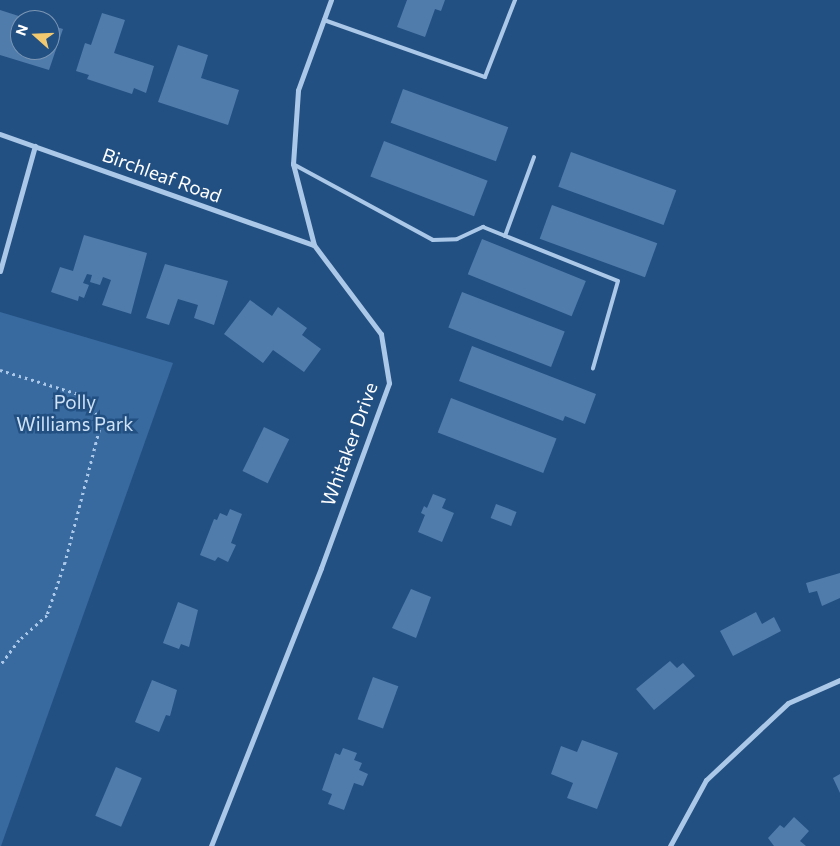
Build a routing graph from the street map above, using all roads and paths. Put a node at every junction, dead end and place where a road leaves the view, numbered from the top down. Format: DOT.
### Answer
graph roads {
  1 [pos="331,0"];
  2 [pos="515,0"];
  3 [pos="324,20"];
  4 [pos="0,134"];
  5 [pos="35,146"];
  6 [pos="534,158"];
  7 [pos="293,164"];
  8 [pos="505,236"];
  9 [pos="314,245"];
  10 [pos="0,271"];
  11 [pos="593,368"];
  12 [pos="0,370"];
  13 [pos="0,665"];
  14 [pos="840,680"];
  15 [pos="211,846"];
  16 [pos="670,846"];
  1 -- 3 [label="street, Whitaker Drive"];
  2 -- 3 [label="lane"];
  3 -- 7 [label="street, Whitaker Drive"];
  4 -- 5 [label="street, Birchleaf Road"];
  5 -- 9 [label="street, Birchleaf Road"];
  5 -- 10 [label="street"];
  6 -- 8 [label="lane"];
  7 -- 8 [label="lane"];
  7 -- 9 [label="street, Whitaker Drive"];
  8 -- 11 [label="lane"];
  9 -- 15 [label="street, Whitaker Drive"];
  12 -- 13 [label="path"];
  14 -- 16 [label="street"];
}
